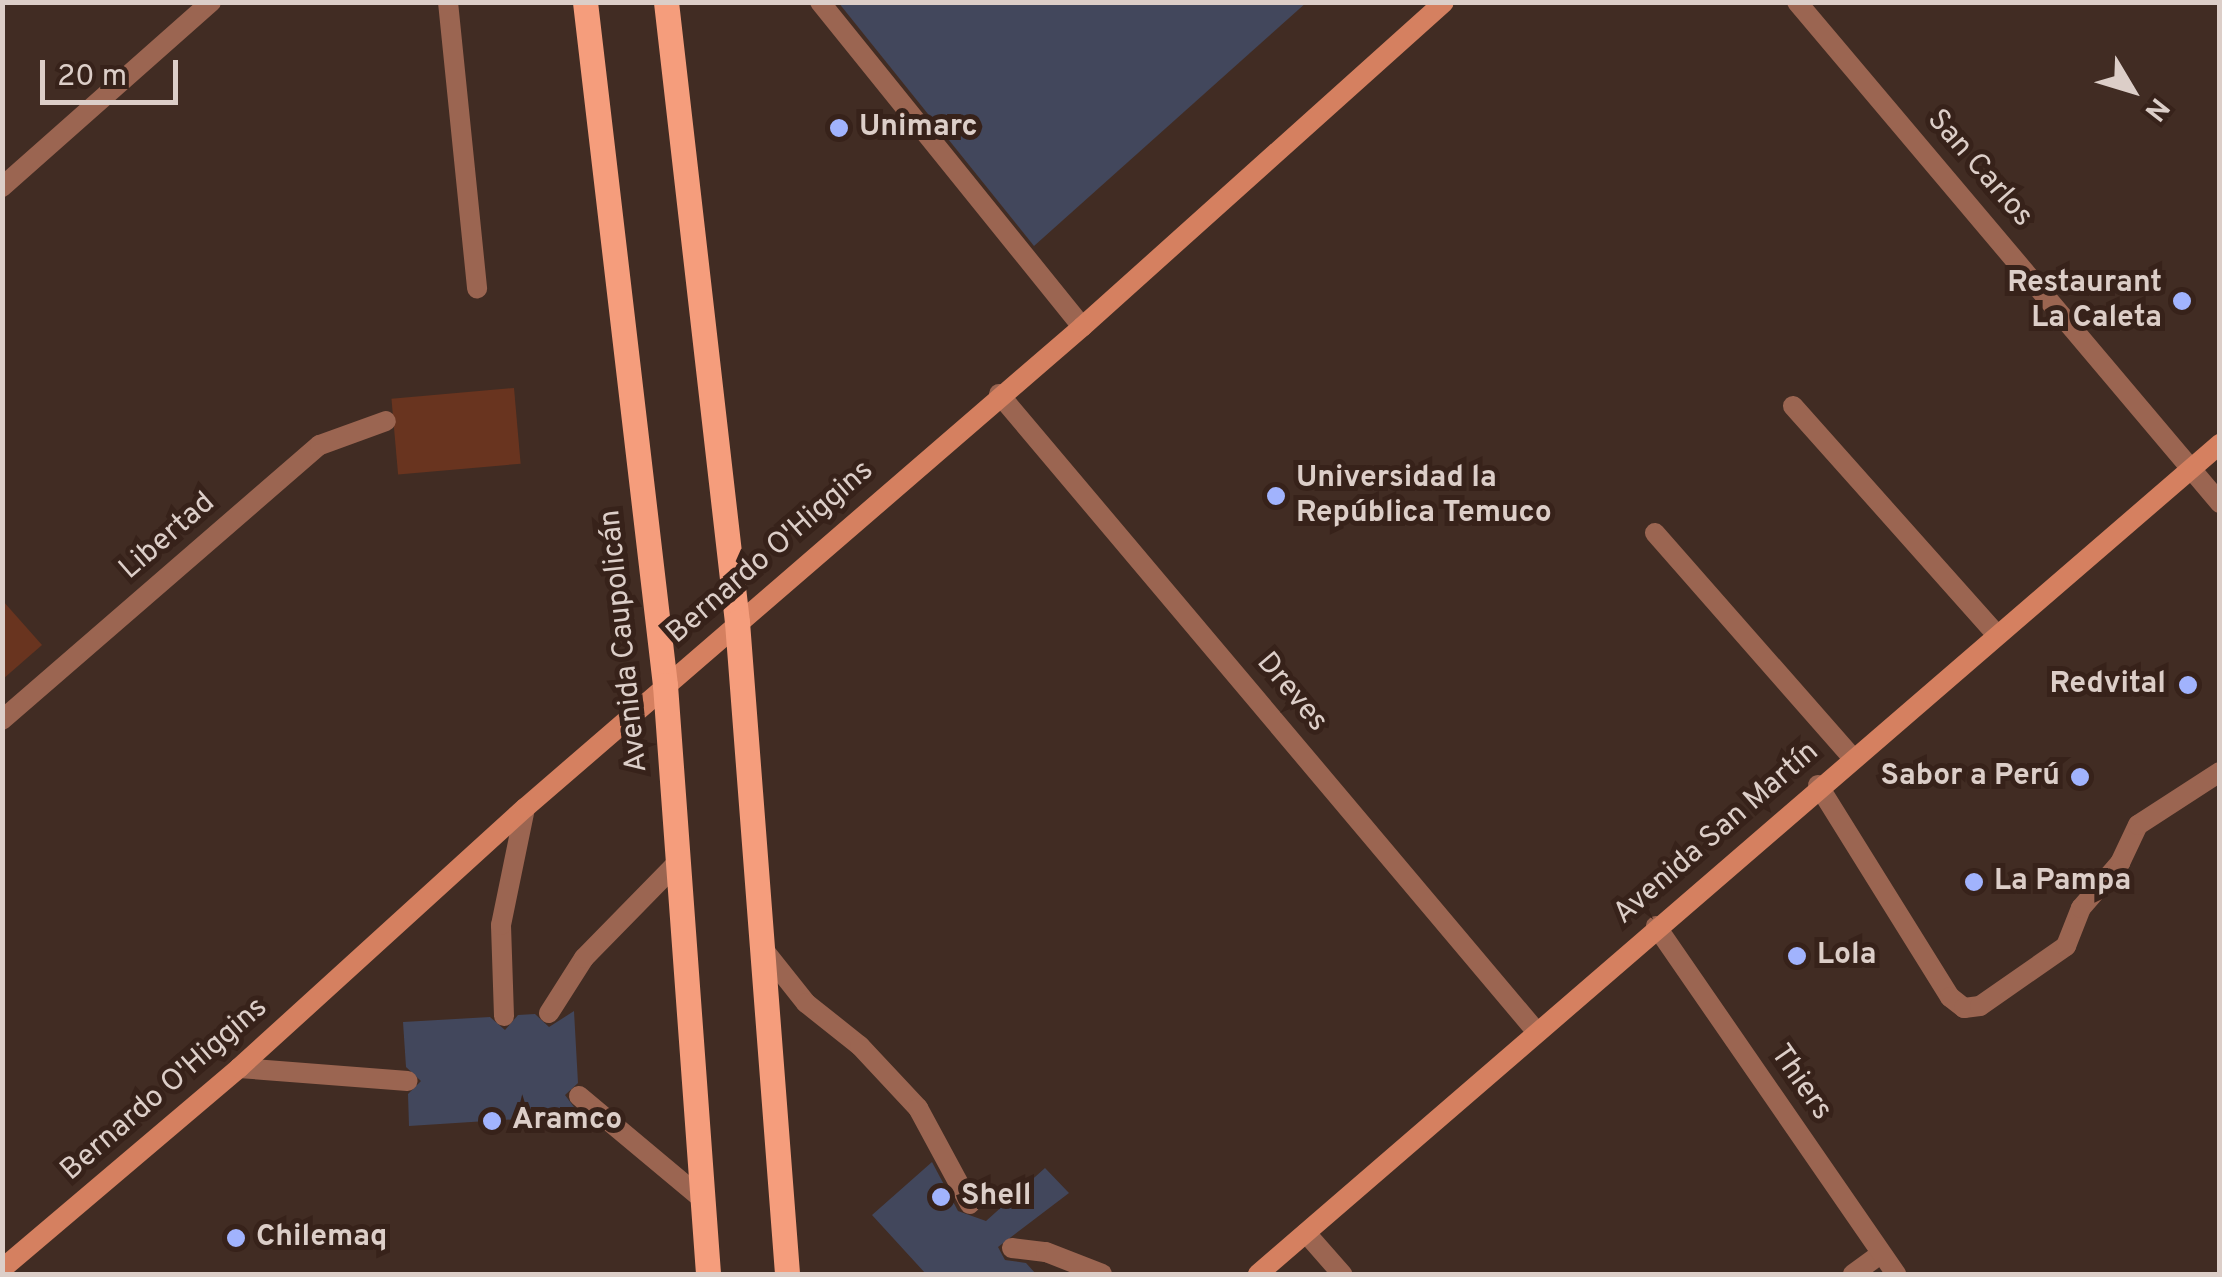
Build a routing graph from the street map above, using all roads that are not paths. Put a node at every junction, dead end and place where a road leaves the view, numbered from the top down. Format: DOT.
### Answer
graph roads {
  1 [pos="211,2"];
  2 [pos="448,2"];
  3 [pos="586,2"];
  4 [pos="666,2"];
  5 [pos="820,2"];
  6 [pos="1444,2"];
  7 [pos="1797,2"];
  8 [pos="2,187"];
  9 [pos="478,289"];
  10 [pos="1082,327"];
  11 [pos="1000,394"];
  12 [pos="1793,406"];
  13 [pos="386,421"];
  14 [pos="2220,444"];
  15 [pos="2194,466"];
  16 [pos="2220,503"];
  17 [pos="1655,534"];
  18 [pos="737,622"];
  19 [pos="1996,634"];
  20 [pos="665,685"];
  21 [pos="2,720"];
  22 [pos="1852,756"];
  23 [pos="2220,772"];
  24 [pos="1818,785"];
  25 [pos="525,808"];
  26 [pos="678,862"];
  27 [pos="1656,926"];
  28 [pos="763,948"];
  29 [pos="548,1013"];
  30 [pos="504,1016"];
  31 [pos="1536,1030"];
  32 [pos="239,1068"];
  33 [pos="407,1081"];
  34 [pos="579,1096"];
  35 [pos="702,1199"];
  36 [pos="970,1204"];
  37 [pos="1306,1232"];
  38 [pos="1012,1248"];
  39 [pos="1882,1254"];
  40 [pos="2,1269"];
  41 [pos="708,1274"];
  42 [pos="787,1274"];
  43 [pos="1102,1274"];
  44 [pos="1258,1274"];
  45 [pos="1342,1274"];
  46 [pos="1853,1274"];
  47 [pos="1896,1274"];
  1 -- 8 [label="street"];
  2 -- 9 [label="street"];
  3 -- 20 [label="main road, Avenida Caupolicán"];
  4 -- 18 [label="main road"];
  5 -- 10 [label="street"];
  6 -- 10 [label="main road, Bernardo O'Higgins"];
  7 -- 15 [label="street, San Carlos"];
  10 -- 11 [label="main road, Bernardo O'Higgins"];
  11 -- 18 [label="main road, Bernardo O'Higgins"];
  11 -- 31 [label="street, Dreves"];
  12 -- 19 [label="street"];
  13 -- 21 [label="street, Libertad"];
  14 -- 15 [label="main road, Avenida San Martín"];
  15 -- 16 [label="street, San Carlos"];
  15 -- 19 [label="main road, Avenida San Martín"];
  17 -- 22 [label="street"];
  18 -- 20 [label="main road, Bernardo O'Higgins"];
  18 -- 28 [label="main road"];
  19 -- 22 [label="main road, Avenida San Martín"];
  20 -- 25 [label="main road, Bernardo O'Higgins"];
  20 -- 26 [label="main road, Avenida Caupolicán"];
  22 -- 24 [label="main road, Avenida San Martín"];
  23 -- 24 [label="street"];
  24 -- 27 [label="main road, Avenida San Martín"];
  25 -- 30 [label="street"];
  25 -- 32 [label="main road, Bernardo O'Higgins"];
  26 -- 29 [label="street"];
  26 -- 35 [label="main road, Avenida Caupolicán"];
  27 -- 31 [label="main road, Avenida San Martín"];
  27 -- 39 [label="street, Thiers"];
  28 -- 36 [label="street"];
  28 -- 42 [label="main road"];
  31 -- 37 [label="main road, Avenida San Martín"];
  32 -- 33 [label="street"];
  32 -- 40 [label="main road, Bernardo O'Higgins"];
  34 -- 35 [label="street"];
  35 -- 41 [label="main road, Avenida Caupolicán"];
  37 -- 44 [label="main road, Avenida San Martín"];
  37 -- 45 [label="street"];
  38 -- 43 [label="street"];
  39 -- 46 [label="street"];
  39 -- 47 [label="street, Thiers"];
}
